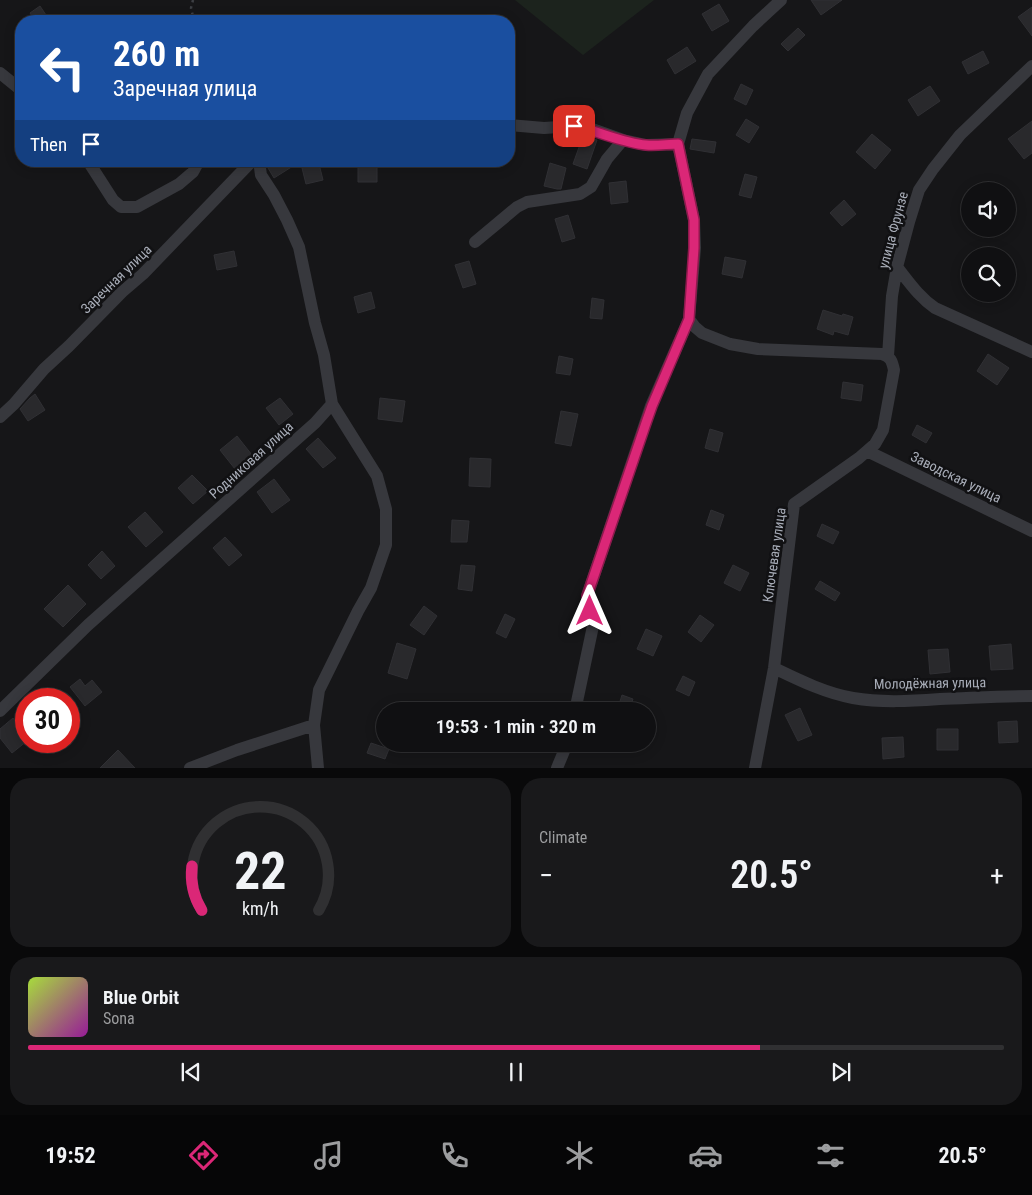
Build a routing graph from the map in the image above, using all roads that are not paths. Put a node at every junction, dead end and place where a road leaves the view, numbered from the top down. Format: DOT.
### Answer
graph roads {
  1 [pos="781,0"];
  2 [pos="1032,66"];
  3 [pos="0,73"];
  4 [pos="15,85"];
  5 [pos="515,126"];
  6 [pos="623,140"];
  7 [pos="678,144"];
  8 [pos="92,167"];
  9 [pos="196,167"];
  10 [pos="246,167"];
  11 [pos="259,167"];
  12 [pos="475,242"];
  13 [pos="897,267"];
  14 [pos="689,319"];
  15 [pos="1032,352"];
  16 [pos="888,356"];
  17 [pos="332,404"];
  18 [pos="0,418"];
  19 [pos="867,451"];
  20 [pos="1032,531"];
  21 [pos="774,668"];
  22 [pos="1032,696"];
  23 [pos="577,702"];
  24 [pos="0,711"];
  25 [pos="314,725"];
  26 [pos="564,752"];
  27 [pos="190,768"];
  28 [pos="318,768"];
  29 [pos="557,768"];
  30 [pos="755,768"];
  1 -- 7 [label="street"];
  2 -- 13 [label="street, улица Фрунзе"];
  3 -- 4 [label="street"];
  5 -- 6 [label="street"];
  6 -- 7 [label="street"];
  6 -- 12 [label="street"];
  7 -- 14 [label="street"];
  8 -- 9 [label="street"];
  10 -- 18 [label="street, Заречная улица"];
  11 -- 17 [label="street"];
  13 -- 15 [label="street"];
  13 -- 16 [label="street, улица Фрунзе"];
  14 -- 16 [label="street"];
  14 -- 23 [label="street"];
  16 -- 19 [label="street, Ключевая улица"];
  17 -- 24 [label="street, Родниковая улица"];
  17 -- 25 [label="street"];
  19 -- 20 [label="street, Заводская улица"];
  19 -- 21 [label="street, Ключевая улица"];
  21 -- 22 [label="street, Молодёжная улица"];
  21 -- 30 [label="street, Ключевая улица"];
  25 -- 27 [label="street"];
  25 -- 28 [label="street"];
  26 -- 29 [label="street"];
}
